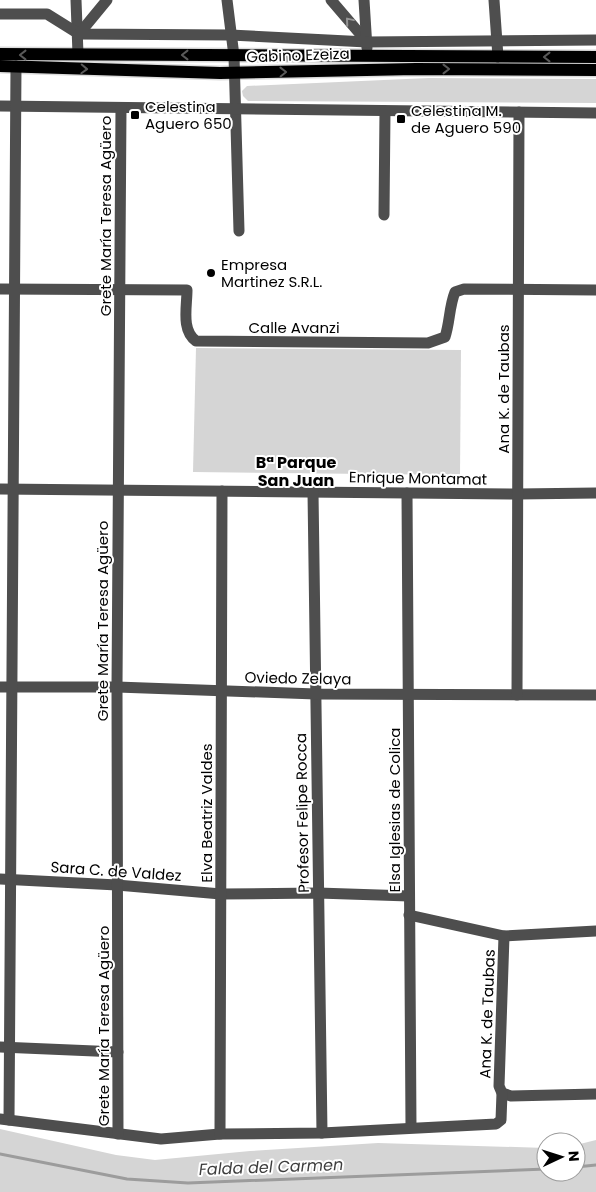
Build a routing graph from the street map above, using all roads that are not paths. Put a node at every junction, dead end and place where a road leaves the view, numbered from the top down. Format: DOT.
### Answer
graph roads {
  1 [pos="76,0"];
  2 [pos="107,0"];
  3 [pos="228,0"];
  4 [pos="331,0"];
  5 [pos="364,0"];
  6 [pos="494,0"];
  7 [pos="0,14"];
  8 [pos="79,34"];
  9 [pos="230,35"];
  10 [pos="596,40"];
  11 [pos="497,41"];
  12 [pos="367,42"];
  13 [pos="0,54"];
  14 [pos="78,54"];
  15 [pos="234,56"];
  16 [pos="368,57"];
  17 [pos="498,57"];
  18 [pos="596,57"];
  19 [pos="0,66"];
  20 [pos="16,66"];
  21 [pos="596,70"];
  22 [pos="234,73"];
  23 [pos="0,106"];
  24 [pos="15,106"];
  25 [pos="121,108"];
  26 [pos="236,109"];
  27 [pos="386,111"];
  28 [pos="519,112"];
  29 [pos="596,113"];
  30 [pos="384,215"];
  31 [pos="240,231"];
  32 [pos="0,289"];
  33 [pos="14,289"];
  34 [pos="519,289"];
  35 [pos="120,290"];
  36 [pos="596,290"];
  37 [pos="0,489"];
  38 [pos="13,489"];
  39 [pos="118,491"];
  40 [pos="222,491"];
  41 [pos="313,492"];
  42 [pos="407,493"];
  43 [pos="596,493"];
  44 [pos="518,494"];
  45 [pos="6,687"];
  46 [pos="116,687"];
  47 [pos="222,691"];
  48 [pos="316,694"];
  49 [pos="408,694"];
  50 [pos="517,695"];
  51 [pos="596,695"];
  52 [pos="5,879"];
  53 [pos="117,885"];
  54 [pos="318,893"];
  55 [pos="221,894"];
  56 [pos="409,896"];
  57 [pos="410,915"];
  58 [pos="596,931"];
  59 [pos="504,936"];
  60 [pos="5,1047"];
  61 [pos="118,1052"];
  62 [pos="502,1093"];
  63 [pos="596,1094"];
  64 [pos="4,1120"];
  65 [pos="411,1127"];
  66 [pos="322,1133"];
  67 [pos="118,1134"];
  68 [pos="220,1134"];
  1 -- 8 [label="street"];
  2 -- 8 [label="street"];
  3 -- 9 [label="street"];
  12 -- 4 [label="street, one-way"];
  5 -- 12 [label="street"];
  6 -- 11 [label="street"];
  7 -- 8 [label="street"];
  8 -- 9 [label="street"];
  8 -- 14 [label="street"];
  9 -- 12 [label="street"];
  9 -- 15 [label="street"];
  10 -- 11 [label="street"];
  11 -- 12 [label="street"];
  11 -- 17 [label="street"];
  12 -- 16 [label="street"];
  14 -- 13 [label="main road, Gabino Ezeiza, one-way"];
  15 -- 14 [label="main road, Gabino Ezeiza, one-way"];
  15 -- 16 [label="main road, Gabino Ezeiza"];
  15 -- 22 [label="street"];
  16 -- 17 [label="main road, Gabino Ezeiza"];
  18 -- 17 [label="main road, Gabino Ezeiza, one-way"];
  19 -- 20 [label="main road, Gabino Ezeiza"];
  20 -- 22 [label="main road, Gabino Ezeiza, one-way"];
  20 -- 24 [label="street"];
  22 -- 21 [label="main road, Gabino Ezeiza, one-way"];
  22 -- 26 [label="street"];
  23 -- 24 [label="street"];
  24 -- 25 [label="street"];
  24 -- 33 [label="street"];
  25 -- 26 [label="street"];
  25 -- 35 [label="street, Grete María Teresa Agüero"];
  26 -- 27 [label="street"];
  26 -- 31 [label="street"];
  27 -- 28 [label="street"];
  27 -- 30 [label="street"];
  28 -- 29 [label="street"];
  28 -- 34 [label="street, Ana K. de Taubas"];
  32 -- 33 [label="street, Calle Avanzi"];
  33 -- 35 [label="street, Calle Avanzi"];
  33 -- 38 [label="street"];
  34 -- 35 [label="street, Calle Avanzi"];
  34 -- 36 [label="street, Calle Avanzi"];
  34 -- 44 [label="street, Ana K. de Taubas"];
  35 -- 39 [label="street, Grete María Teresa Agüero"];
  37 -- 38 [label="street, Enrique Montamat"];
  38 -- 39 [label="street, Enrique Montamat"];
  38 -- 45 [label="street"];
  39 -- 40 [label="street, Enrique Montamat"];
  39 -- 46 [label="street, Grete María Teresa Agüero"];
  40 -- 41 [label="street, Enrique Montamat"];
  40 -- 47 [label="street, Elva Beatriz Valdes"];
  41 -- 42 [label="street, Enrique Montamat"];
  41 -- 48 [label="street, Profesor Felipe Rocca"];
  42 -- 44 [label="street, Enrique Montamat"];
  42 -- 49 [label="street, Elsa Iglesias de Colica"];
  43 -- 44 [label="street, Enrique Montamat"];
  44 -- 50 [label="street, Ana K. de Taubas"];
  45 -- 46 [label="street, Oviedo Zelaya"];
  45 -- 52 [label="street"];
  46 -- 47 [label="street, Oviedo Zelaya"];
  46 -- 53 [label="street, Grete María Teresa Agüero"];
  47 -- 48 [label="street, Oviedo Zelaya"];
  47 -- 55 [label="street, Elva Beatriz Valdes"];
  48 -- 49 [label="street, Oviedo Zelaya"];
  48 -- 54 [label="street, Profesor Felipe Rocca"];
  49 -- 50 [label="street, Oviedo Zelaya"];
  49 -- 56 [label="street, Elsa Iglesias de Colica"];
  50 -- 51 [label="street, Oviedo Zelaya"];
  52 -- 53 [label="street, Sara C. de Valdez"];
  52 -- 60 [label="street"];
  53 -- 55 [label="street, Sara C. de Valdez"];
  53 -- 61 [label="street, Grete María Teresa Agüero"];
  54 -- 55 [label="street, Sara C. de Valdez"];
  54 -- 56 [label="street, Sara C. de Valdez"];
  54 -- 66 [label="street, Profesor Felipe Rocca"];
  55 -- 68 [label="street, Elva Beatriz Valdes"];
  56 -- 57 [label="street, Elsa Iglesias de Colica"];
  57 -- 59 [label="street"];
  57 -- 65 [label="street, Elsa Iglesias de Colica"];
  58 -- 59 [label="street"];
  59 -- 62 [label="street, Ana K. de Taubas"];
  60 -- 61 [label="street"];
  60 -- 64 [label="street"];
  61 -- 67 [label="street, Grete María Teresa Agüero"];
  62 -- 63 [label="street"];
  62 -- 65 [label="street, Ana K. de Taubas"];
  64 -- 67 [label="street, Ana K. de Taubas"];
  65 -- 66 [label="street, Ana K. de Taubas"];
  66 -- 68 [label="street, Ana K. de Taubas"];
  67 -- 68 [label="street, Ana K. de Taubas"];
}
